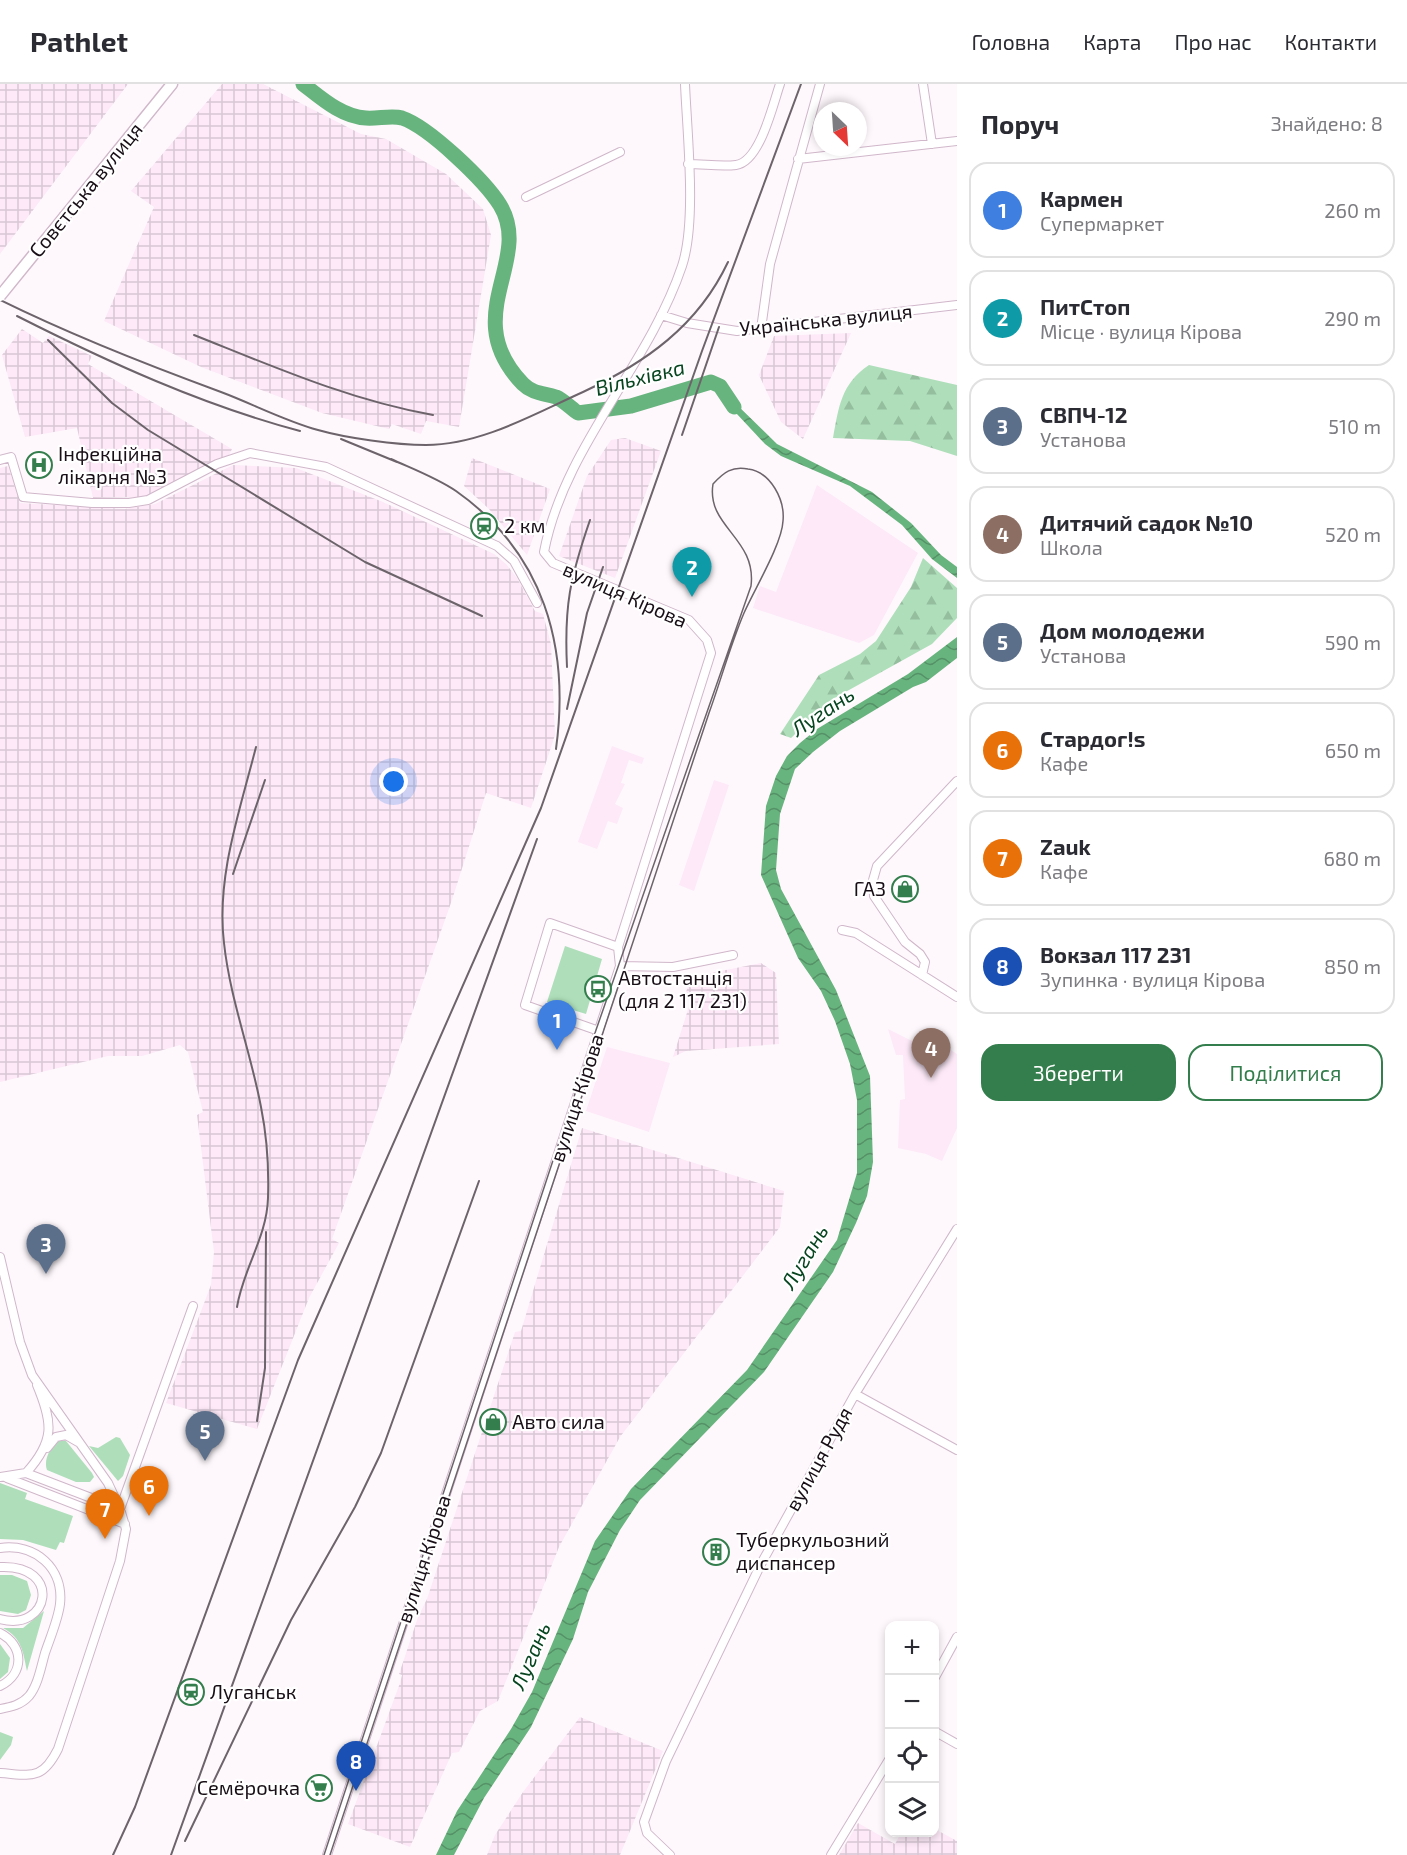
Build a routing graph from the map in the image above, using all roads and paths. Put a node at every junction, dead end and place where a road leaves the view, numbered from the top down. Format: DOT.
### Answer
graph roads {
  1 [pos="172,84"];
  2 [pos="685,84"];
  3 [pos="780,84"];
  4 [pos="820,84"];
  5 [pos="923,84"];
  6 [pos="957,141"];
  7 [pos="932,144"];
  8 [pos="620,152"];
  9 [pos="798,159"];
  10 [pos="688,164"];
  11 [pos="526,197"];
  12 [pos="0,296"];
  13 [pos="957,305"];
  14 [pos="661,315"];
  15 [pos="761,329"];
  16 [pos="0,460"];
  17 [pos="537,603"];
  18 [pos="957,781"];
  19 [pos="842,930"];
  20 [pos="618,947"];
  21 [pos="733,955"];
  22 [pos="620,966"];
  23 [pos="922,975"];
  24 [pos="957,997"];
  25 [pos="599,1031"];
  26 [pos="957,1229"];
  27 [pos="0,1257"];
  28 [pos="193,1306"];
  29 [pos="32,1375"];
  30 [pos="855,1394"];
  31 [pos="80,1442"];
  32 [pos="45,1450"];
  33 [pos="957,1450"];
  34 [pos="26,1473"];
  35 [pos="3,1478"];
  36 [pos="120,1509"];
  37 [pos="125,1524"];
  38 [pos="0,1548"];
  39 [pos="0,1567"];
  40 [pos="2,1619"];
  41 [pos="0,1633"];
  42 [pos="957,1637"];
  43 [pos="936,1675"];
  44 [pos="0,1686"];
  45 [pos="0,1708"];
  46 [pos="939,1734"];
  47 [pos="957,1744"];
  48 [pos="885,1766"];
  49 [pos="0,1773"];
  50 [pos="327,1855"];
  51 [pos="670,1855"];
  52 [pos="831,1855"];
  1 -- 12 [label="main road, Совєтська вулиця, bridge"];
  2 -- 10 [label="street"];
  3 -- 10 [label="street"];
  4 -- 9 [label="street"];
  5 -- 7 [label="street"];
  6 -- 7 [label="street"];
  7 -- 9 [label="street"];
  8 -- 11 [label="street"];
  9 -- 15 [label="street"];
  10 -- 14 [label="street"];
  13 -- 15 [label="street, Українська вулиця"];
  14 -- 15 [label="street, Українська вулиця"];
  14 -- 20 [label="street, вулиця Кірова"];
  16 -- 17 [label="street"];
  18 -- 23 [label="street"];
  19 -- 23 [label="street"];
  20 -- 22 [label="street, вулиця Кірова"];
  20 -- 25 [label="street"];
  21 -- 22 [label="street"];
  22 -- 25 [label="street, вулиця Кірова"];
  23 -- 24 [label="street"];
  25 -- 50 [label="street, вулиця Кірова"];
  26 -- 30 [label="street, вулиця Рудя"];
  27 -- 29 [label="street"];
  28 -- 36 [label="street"];
  29 -- 31 [label="street"];
  29 -- 32 [label="street"];
  30 -- 33 [label="street"];
  30 -- 51 [label="street, вулиця Рудя"];
  31 -- 32 [label="street"];
  31 -- 36 [label="street"];
  32 -- 34 [label="street"];
  34 -- 35 [label="street"];
  34 -- 36 [label="street"];
  35 -- 37 [label="street"];
  36 -- 37 [label="street"];
  37 -- 49 [label="street"];
  38 -- 45 [label="street"];
  39 -- 40 [label="street"];
  41 -- 44 [label="street"];
  42 -- 43 [label="street"];
  46 -- 47 [label="street"];
  48 -- 52 [label="street"];
}
